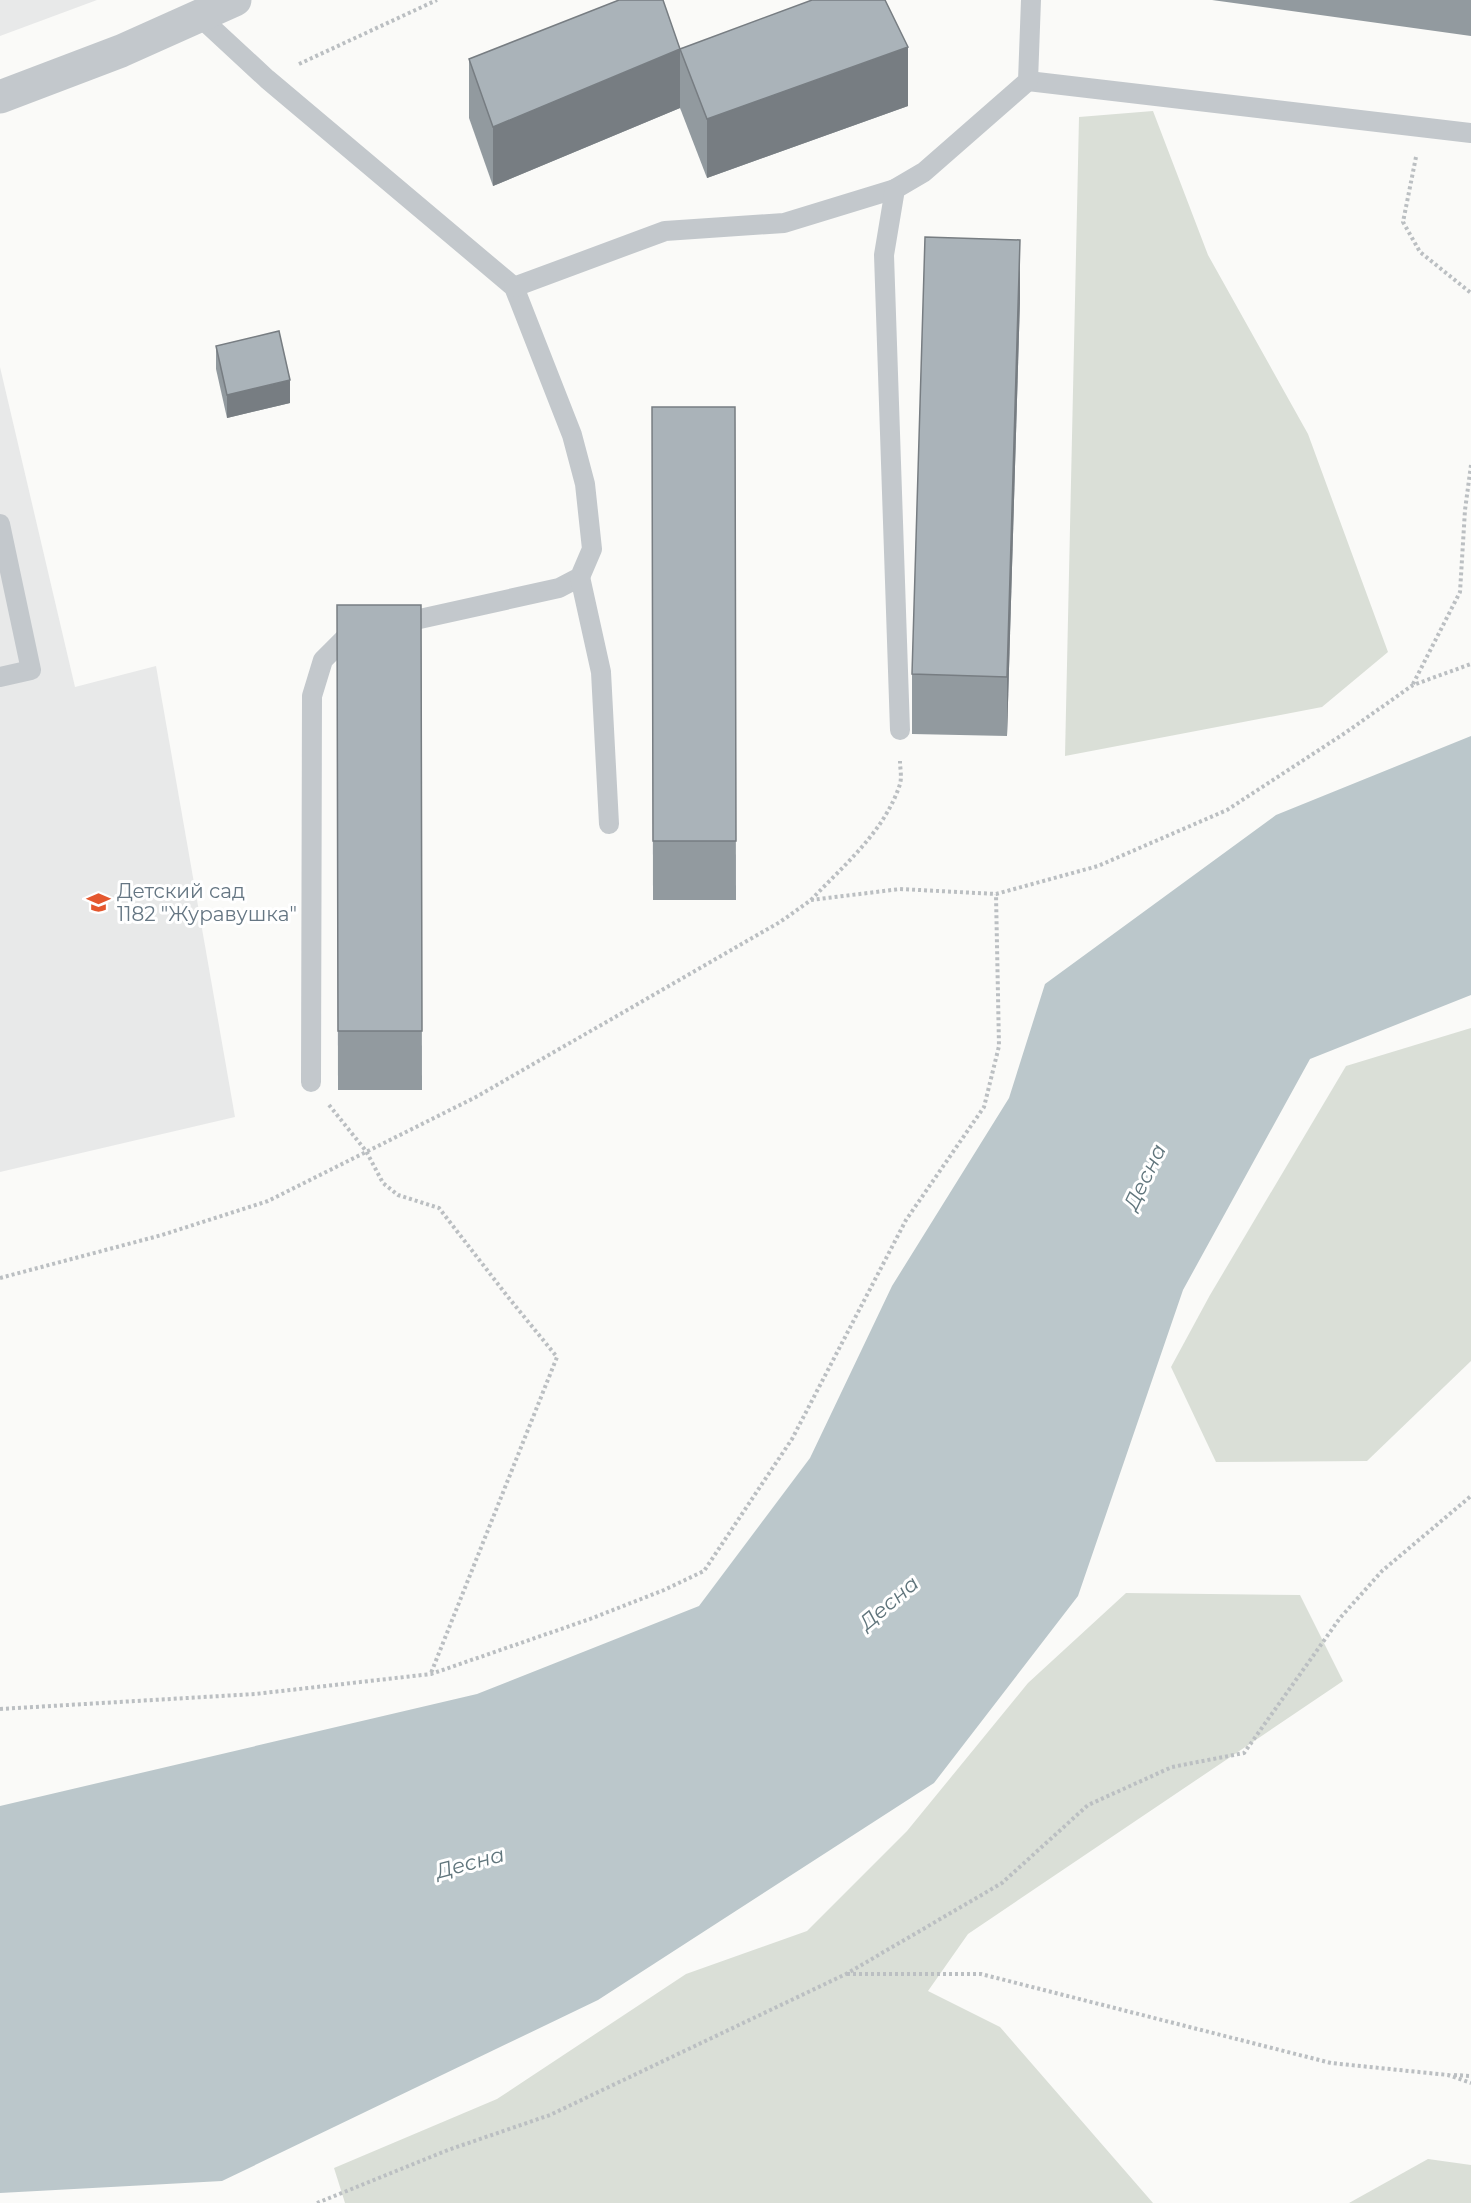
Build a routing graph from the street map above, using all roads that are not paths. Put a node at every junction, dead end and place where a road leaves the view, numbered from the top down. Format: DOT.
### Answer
graph roads {
  1 [pos="235,0"];
  2 [pos="1031,0"];
  3 [pos="200,17"];
  4 [pos="1028,81"];
  5 [pos="0,97"];
  6 [pos="1471,132"];
  7 [pos="895,189"];
  8 [pos="514,287"];
  9 [pos="0,524"];
  10 [pos="580,577"];
  11 [pos="0,677"];
  12 [pos="900,730"];
  13 [pos="609,824"];
  14 [pos="311,1082"];
  1 -- 3 [label="street"];
  2 -- 4 [label="lane"];
  3 -- 5 [label="street"];
  3 -- 8 [label="lane"];
  4 -- 6 [label="lane"];
  4 -- 7 [label="lane"];
  7 -- 8 [label="lane"];
  7 -- 12 [label="lane"];
  8 -- 10 [label="lane"];
  9 -- 11 [label="lane"];
  10 -- 13 [label="lane"];
  10 -- 14 [label="lane"];
}
